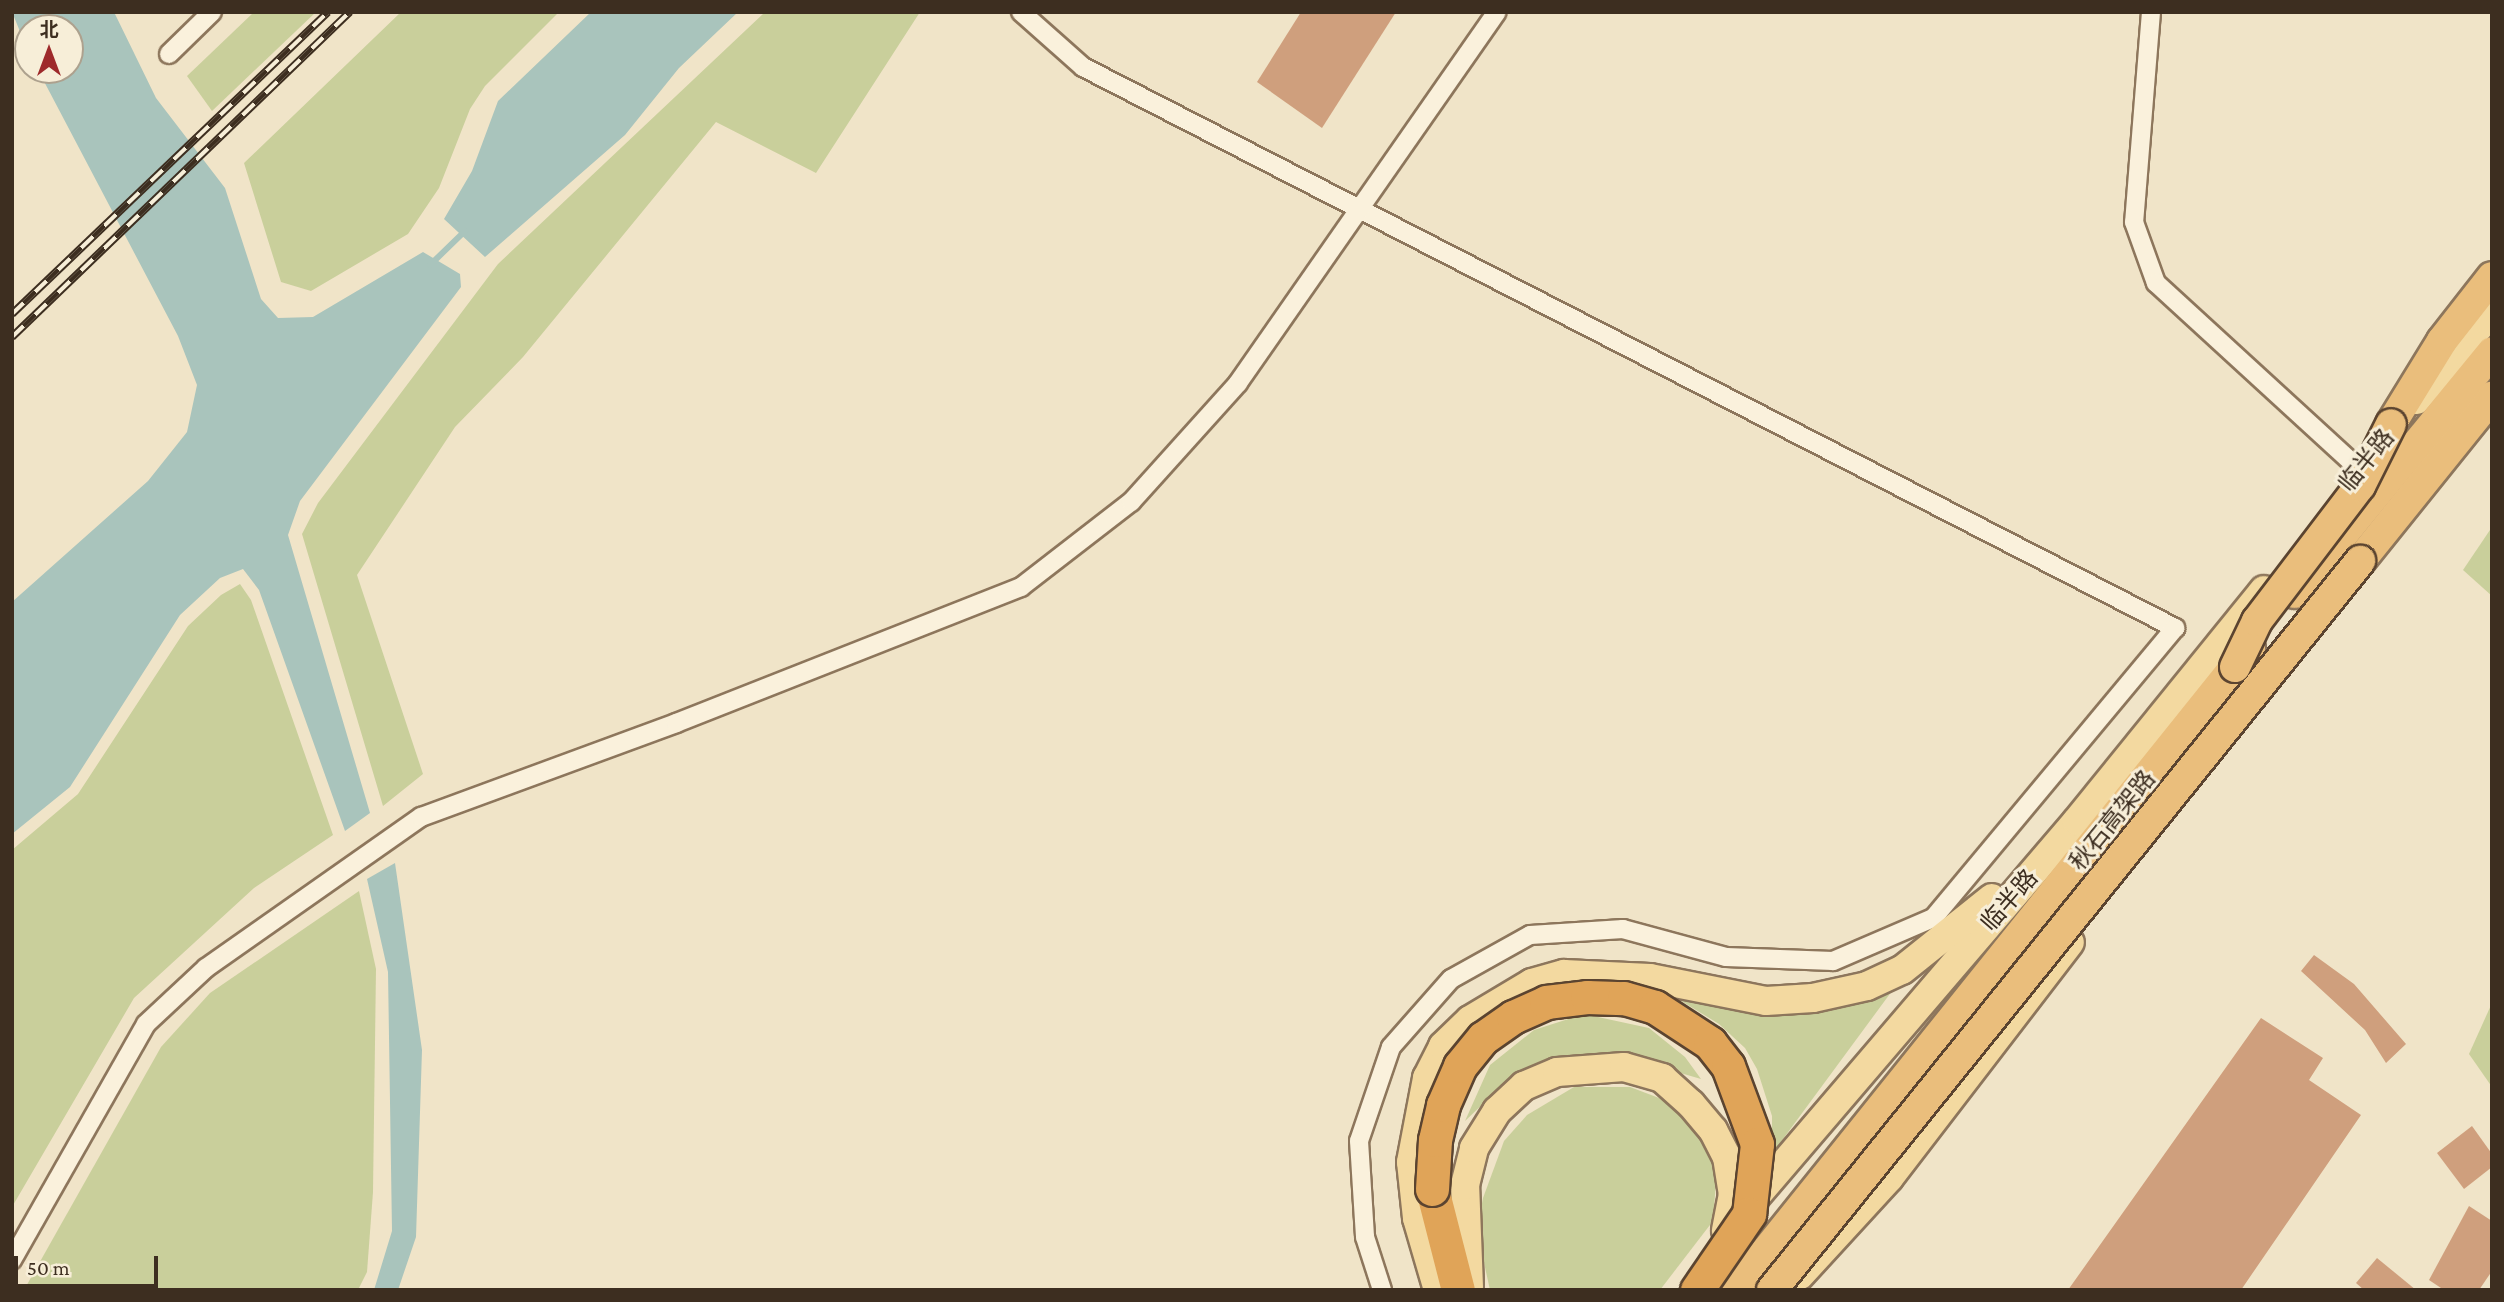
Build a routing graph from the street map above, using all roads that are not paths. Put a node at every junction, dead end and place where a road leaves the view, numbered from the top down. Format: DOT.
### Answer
graph roads {
  1 [pos="212,12"];
  2 [pos="1021,12"];
  3 [pos="1497,12"];
  4 [pos="2151,12"];
  5 [pos="169,54"];
  6 [pos="1360,209"];
  7 [pos="2492,277"];
  8 [pos="2492,312"];
  9 [pos="2492,352"];
  10 [pos="2492,383"];
  11 [pos="2492,397"];
  12 [pos="2492,426"];
  13 [pos="2358,468"];
  14 [pos="2360,561"];
  15 [pos="2235,667"];
  16 [pos="2077,821"];
  17 [pos="1726,1231"];
  18 [pos="12,1259"];
  19 [pos="1382,1290"];
  20 [pos="1438,1290"];
  21 [pos="1458,1290"];
  22 [pos="1469,1290"];
  23 [pos="1681,1290"];
  24 [pos="1697,1290"];
  25 [pos="1734,1290"];
  26 [pos="1772,1290"];
  27 [pos="1787,1290"];
  1 -- 5 [label="street"];
  2 -- 6 [label="street"];
  3 -- 6 [label="street"];
  4 -- 13 [label="street"];
  6 -- 18 [label="street"];
  6 -- 19 [label="street"];
  7 -- 15 [label="highway, bridge"];
  8 -- 13 [label="main road, 临半路"];
  9 -- 15 [label="highway, 秋石高架路, bridge"];
  10 -- 27 [label="main road, 临半路"];
  11 -- 14 [label="highway, 秋石高架路"];
  12 -- 14 [label="highway"];
  13 -- 16 [label="main road, 临半路"];
  14 -- 26 [label="highway, 秋石高架路, bridge"];
  15 -- 25 [label="highway, 秋石高架路"];
  16 -- 17 [label="main road, 临半路"];
  16 -- 20 [label="main road"];
  17 -- 22 [label="main road"];
  17 -- 23 [label="main road, 临半路"];
  21 -- 24 [label="highway, bridge"];
}
